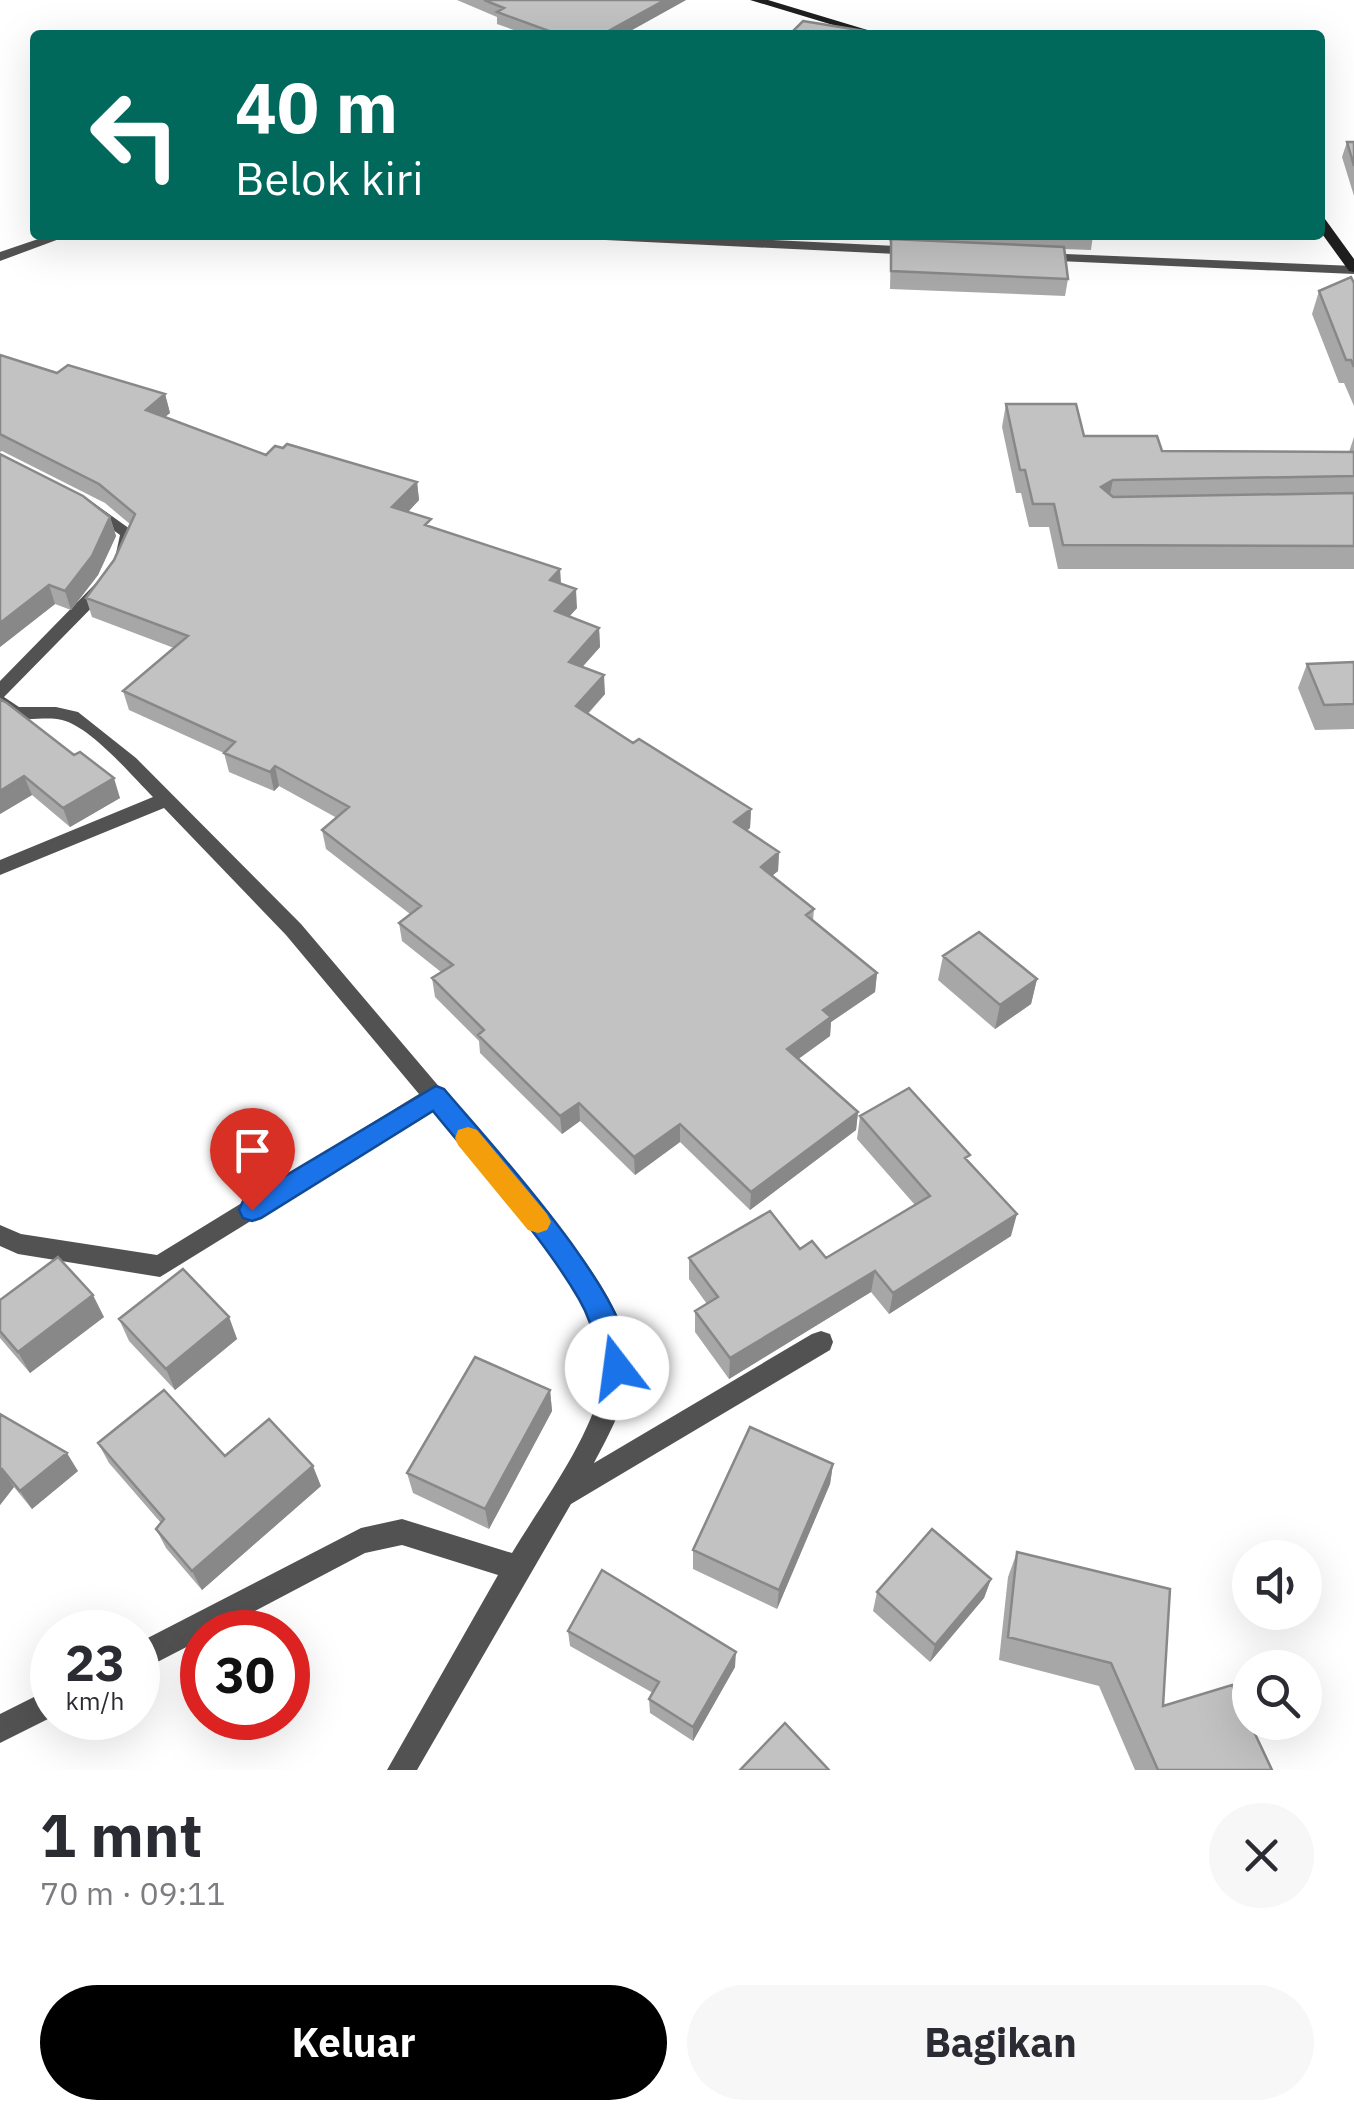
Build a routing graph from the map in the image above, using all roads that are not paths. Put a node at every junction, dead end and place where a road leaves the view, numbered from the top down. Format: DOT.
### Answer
graph roads {
  1 [pos="756,0"];
  2 [pos="861,30"];
  3 [pos="1325,229"];
  4 [pos="49,240"];
  5 [pos="687,240"];
  6 [pos="932,252"];
  7 [pos="1029,256"];
  8 [pos="0,257"];
  9 [pos="1354,269"];
  10 [pos="68,493"];
  11 [pos="0,692"];
  12 [pos="0,702"];
  13 [pos="166,799"];
  14 [pos="0,868"];
  15 [pos="436,1096"];
  16 [pos="0,1235"];
  17 [pos="821,1342"];
  18 [pos="564,1495"];
  19 [pos="518,1568"];
  20 [pos="160,1646"];
  21 [pos="30,1714"];
  22 [pos="0,1730"];
  23 [pos="400,1770"];
  1 -- 2 [label="street"];
  3 -- 9 [label="street"];
  4 -- 8 [label="street"];
  5 -- 6 [label="street"];
  7 -- 9 [label="street"];
  10 -- 11 [label="street"];
  12 -- 13 [label="street"];
  13 -- 14 [label="street"];
  13 -- 15 [label="street"];
  15 -- 16 [label="street"];
  15 -- 18 [label="street"];
  17 -- 18 [label="street"];
  18 -- 19 [label="street"];
  19 -- 20 [label="street"];
  19 -- 23 [label="street"];
  21 -- 22 [label="street"];
}
